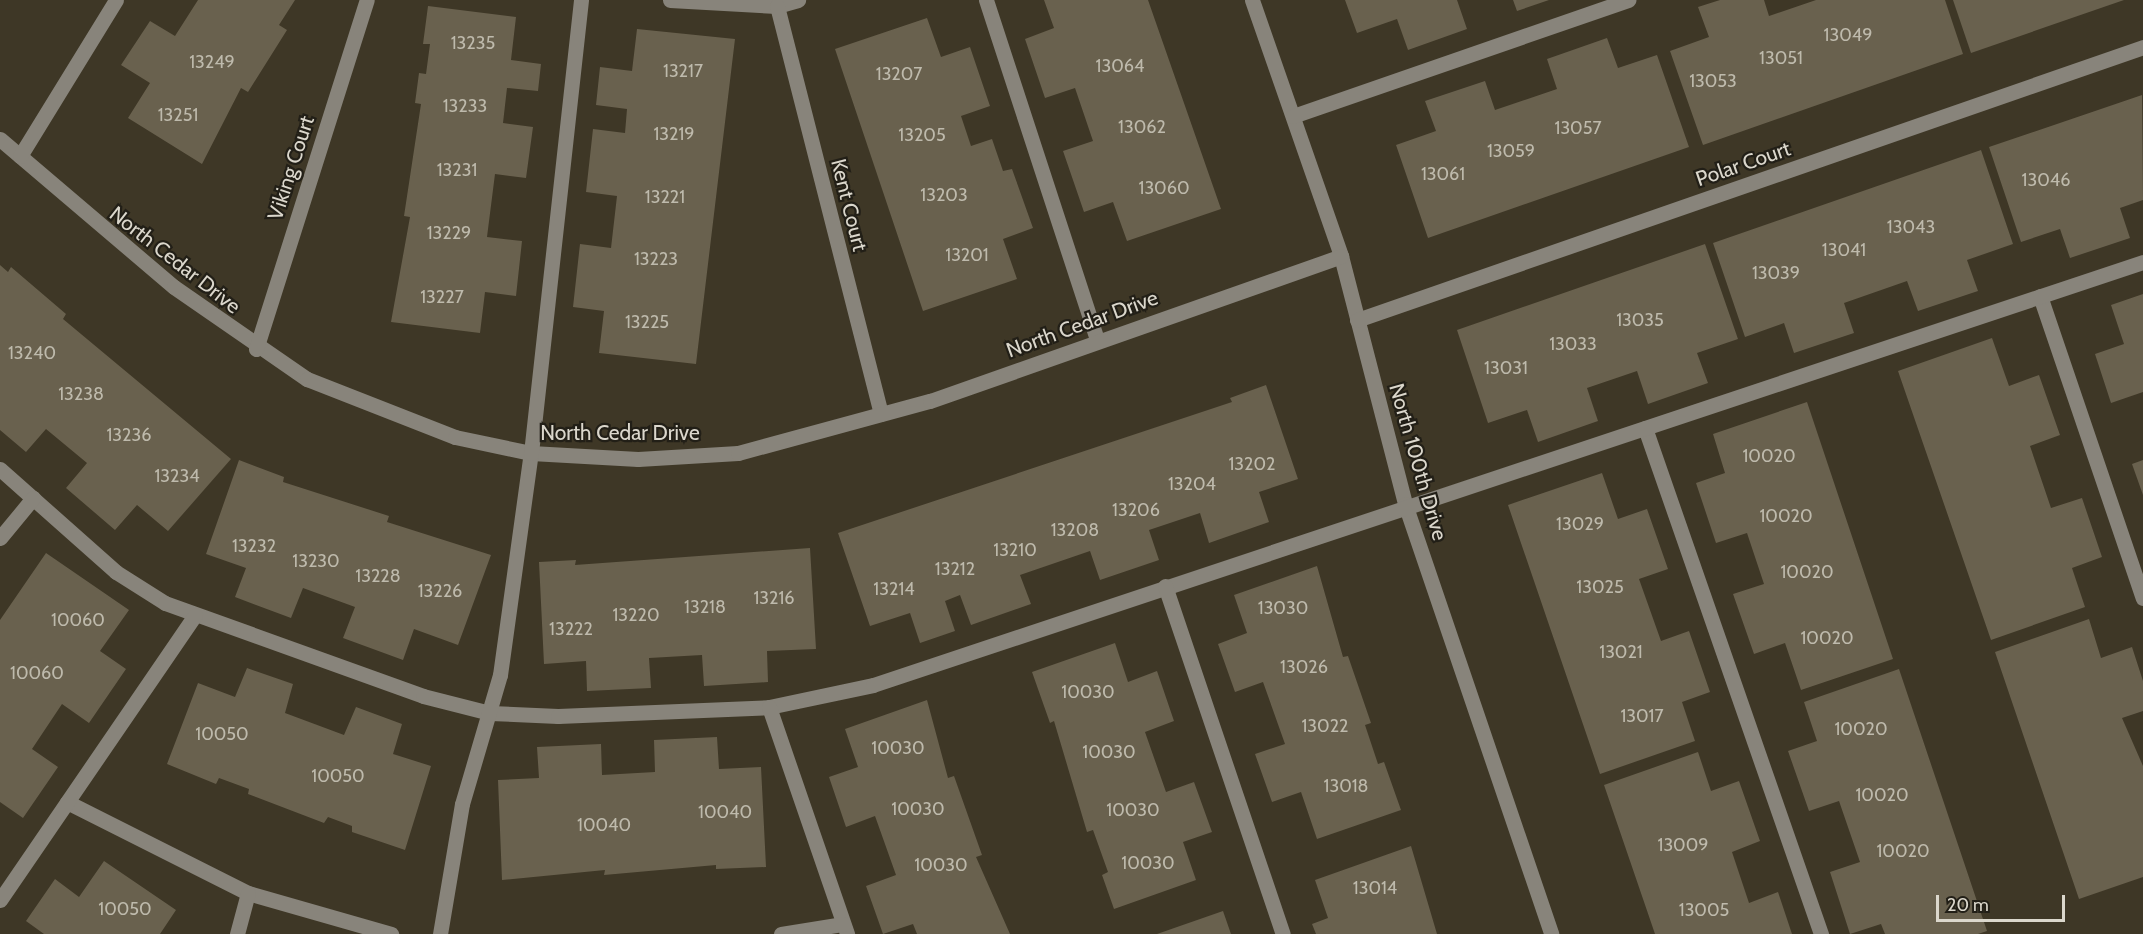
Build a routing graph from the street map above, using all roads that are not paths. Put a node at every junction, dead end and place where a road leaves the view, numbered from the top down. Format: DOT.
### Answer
graph roads {
  1 [pos="116,0"];
  2 [pos="367,0"];
  3 [pos="581,0"];
  4 [pos="670,0"];
  5 [pos="798,0"];
  6 [pos="986,0"];
  7 [pos="1252,0"];
  8 [pos="1628,0"];
  9 [pos="777,6"];
  10 [pos="2143,47"];
  11 [pos="1293,116"];
  12 [pos="0,140"];
  13 [pos="20,156"];
  14 [pos="1341,256"];
  15 [pos="2143,262"];
  16 [pos="2040,296"];
  17 [pos="1357,320"];
  18 [pos="1097,340"];
  19 [pos="256,349"];
  20 [pos="880,414"];
  21 [pos="1645,428"];
  22 [pos="531,453"];
  23 [pos="0,469"];
  24 [pos="33,498"];
  25 [pos="1405,504"];
  26 [pos="0,538"];
  27 [pos="1165,586"];
  28 [pos="2143,598"];
  29 [pos="195,615"];
  30 [pos="769,707"];
  31 [pos="490,713"];
  32 [pos="67,802"];
  33 [pos="248,893"];
  34 [pos="0,900"];
  35 [pos="845,929"];
  36 [pos="237,934"];
  37 [pos="391,934"];
  38 [pos="440,934"];
  39 [pos="781,934"];
  40 [pos="1282,934"];
  41 [pos="1551,934"];
  42 [pos="1821,934"];
  1 -- 13 [label="street"];
  2 -- 19 [label="street, Viking Court"];
  3 -- 22 [label="street"];
  4 -- 9 [label="street"];
  5 -- 9 [label="street"];
  6 -- 18 [label="street"];
  7 -- 11 [label="street, North 100th Drive"];
  8 -- 11 [label="street"];
  9 -- 20 [label="street, Kent Court"];
  10 -- 17 [label="street, Polar Court"];
  11 -- 14 [label="street, North 100th Drive"];
  12 -- 13 [label="street, North Cedar Drive"];
  13 -- 19 [label="street, North Cedar Drive"];
  14 -- 17 [label="street, North 100th Drive"];
  14 -- 18 [label="street, North Cedar Drive"];
  15 -- 16 [label="street"];
  16 -- 21 [label="street"];
  16 -- 28 [label="street"];
  17 -- 25 [label="street, North 100th Drive"];
  18 -- 20 [label="street, North Cedar Drive"];
  19 -- 22 [label="street, North Cedar Drive"];
  20 -- 22 [label="street, North Cedar Drive"];
  21 -- 25 [label="street"];
  21 -- 42 [label="street"];
  22 -- 31 [label="street"];
  23 -- 24 [label="street"];
  24 -- 26 [label="street"];
  24 -- 29 [label="street"];
  25 -- 27 [label="street"];
  25 -- 41 [label="street, North 100th Drive"];
  27 -- 30 [label="street"];
  27 -- 40 [label="street"];
  29 -- 31 [label="street"];
  29 -- 32 [label="street"];
  30 -- 31 [label="street"];
  30 -- 35 [label="street"];
  31 -- 38 [label="street"];
  32 -- 33 [label="street"];
  32 -- 34 [label="street"];
  33 -- 36 [label="street"];
  33 -- 37 [label="street"];
  35 -- 39 [label="street"];
}
